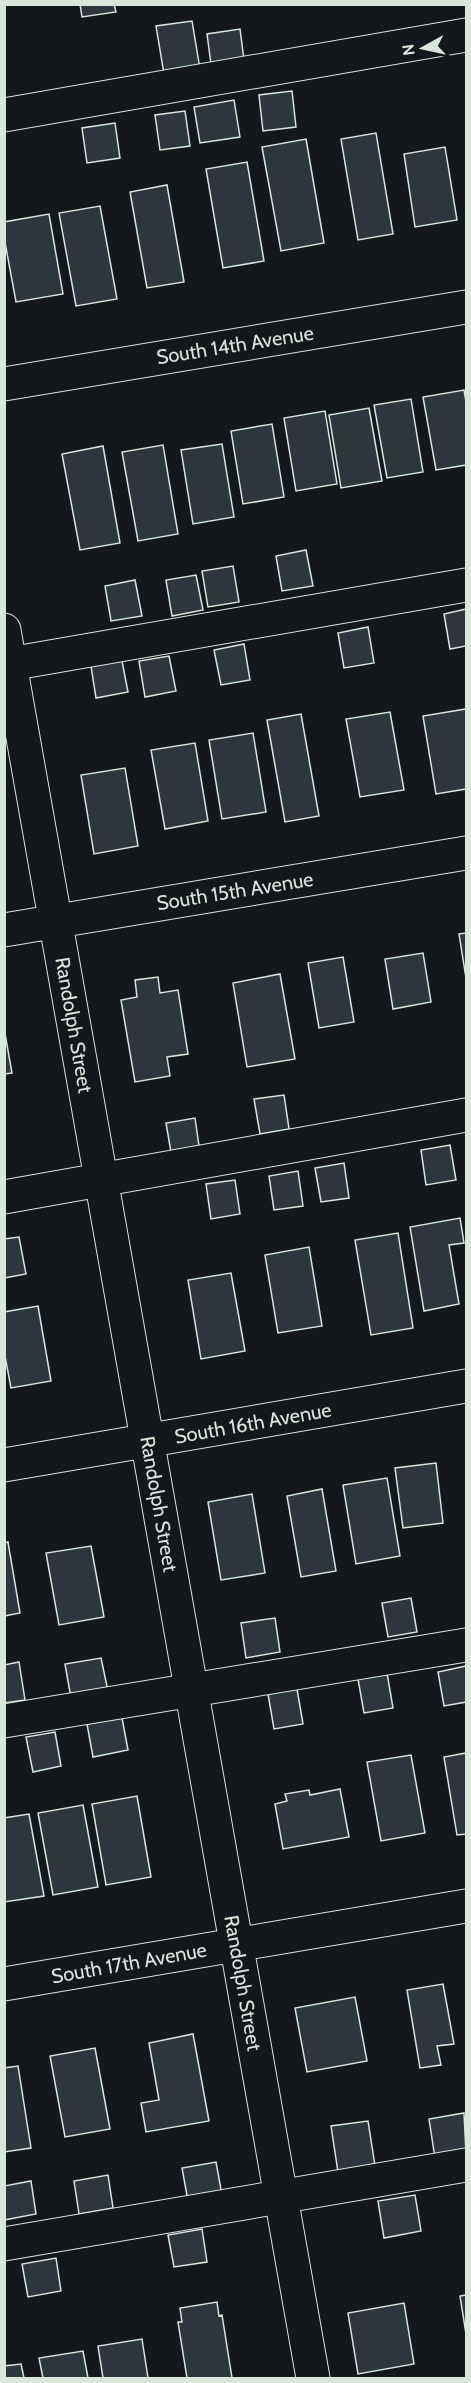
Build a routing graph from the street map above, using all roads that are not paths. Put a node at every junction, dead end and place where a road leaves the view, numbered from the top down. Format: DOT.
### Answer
graph roads {
  1 [pos="466,35"];
  2 [pos="4,115"];
  3 [pos="466,307"];
  4 [pos="4,384"];
  5 [pos="466,585"];
  6 [pos="4,630"];
  7 [pos="8,665"];
  8 [pos="466,853"];
  9 [pos="56,921"];
  10 [pos="4,930"];
  11 [pos="466,1115"];
  12 [pos="102,1180"];
  13 [pos="4,1197"];
  14 [pos="466,1386"];
  15 [pos="148,1442"];
  16 [pos="4,1465"];
  17 [pos="466,1645"];
  18 [pos="192,1689"];
  19 [pos="4,1721"];
  20 [pos="466,1906"];
  21 [pos="237,1945"];
  22 [pos="4,1984"];
  23 [pos="466,2165"];
  24 [pos="281,2197"];
  25 [pos="4,2244"];
  26 [pos="313,2379"];
  1 -- 2 [label="street"];
  3 -- 4 [label="street, South 14th Avenue"];
  5 -- 7 [label="street"];
  6 -- 7 [label="street, Randolph Street"];
  7 -- 9 [label="street, Randolph Street"];
  8 -- 9 [label="street, South 15th Avenue"];
  9 -- 10 [label="street, South 15th Avenue"];
  9 -- 12 [label="street, Randolph Street"];
  11 -- 12 [label="street"];
  12 -- 13 [label="street"];
  12 -- 15 [label="street, Randolph Street"];
  14 -- 15 [label="street, South 16th Avenue"];
  15 -- 16 [label="street, South 16th Avenue"];
  15 -- 18 [label="street, Randolph Street"];
  17 -- 18 [label="street"];
  18 -- 19 [label="street"];
  18 -- 21 [label="street, Randolph Street"];
  20 -- 21 [label="street, South 17th Avenue"];
  21 -- 22 [label="street, South 17th Avenue"];
  21 -- 24 [label="street, Randolph Street"];
  23 -- 24 [label="street"];
  24 -- 25 [label="street"];
  24 -- 26 [label="street, Randolph Street"];
}
